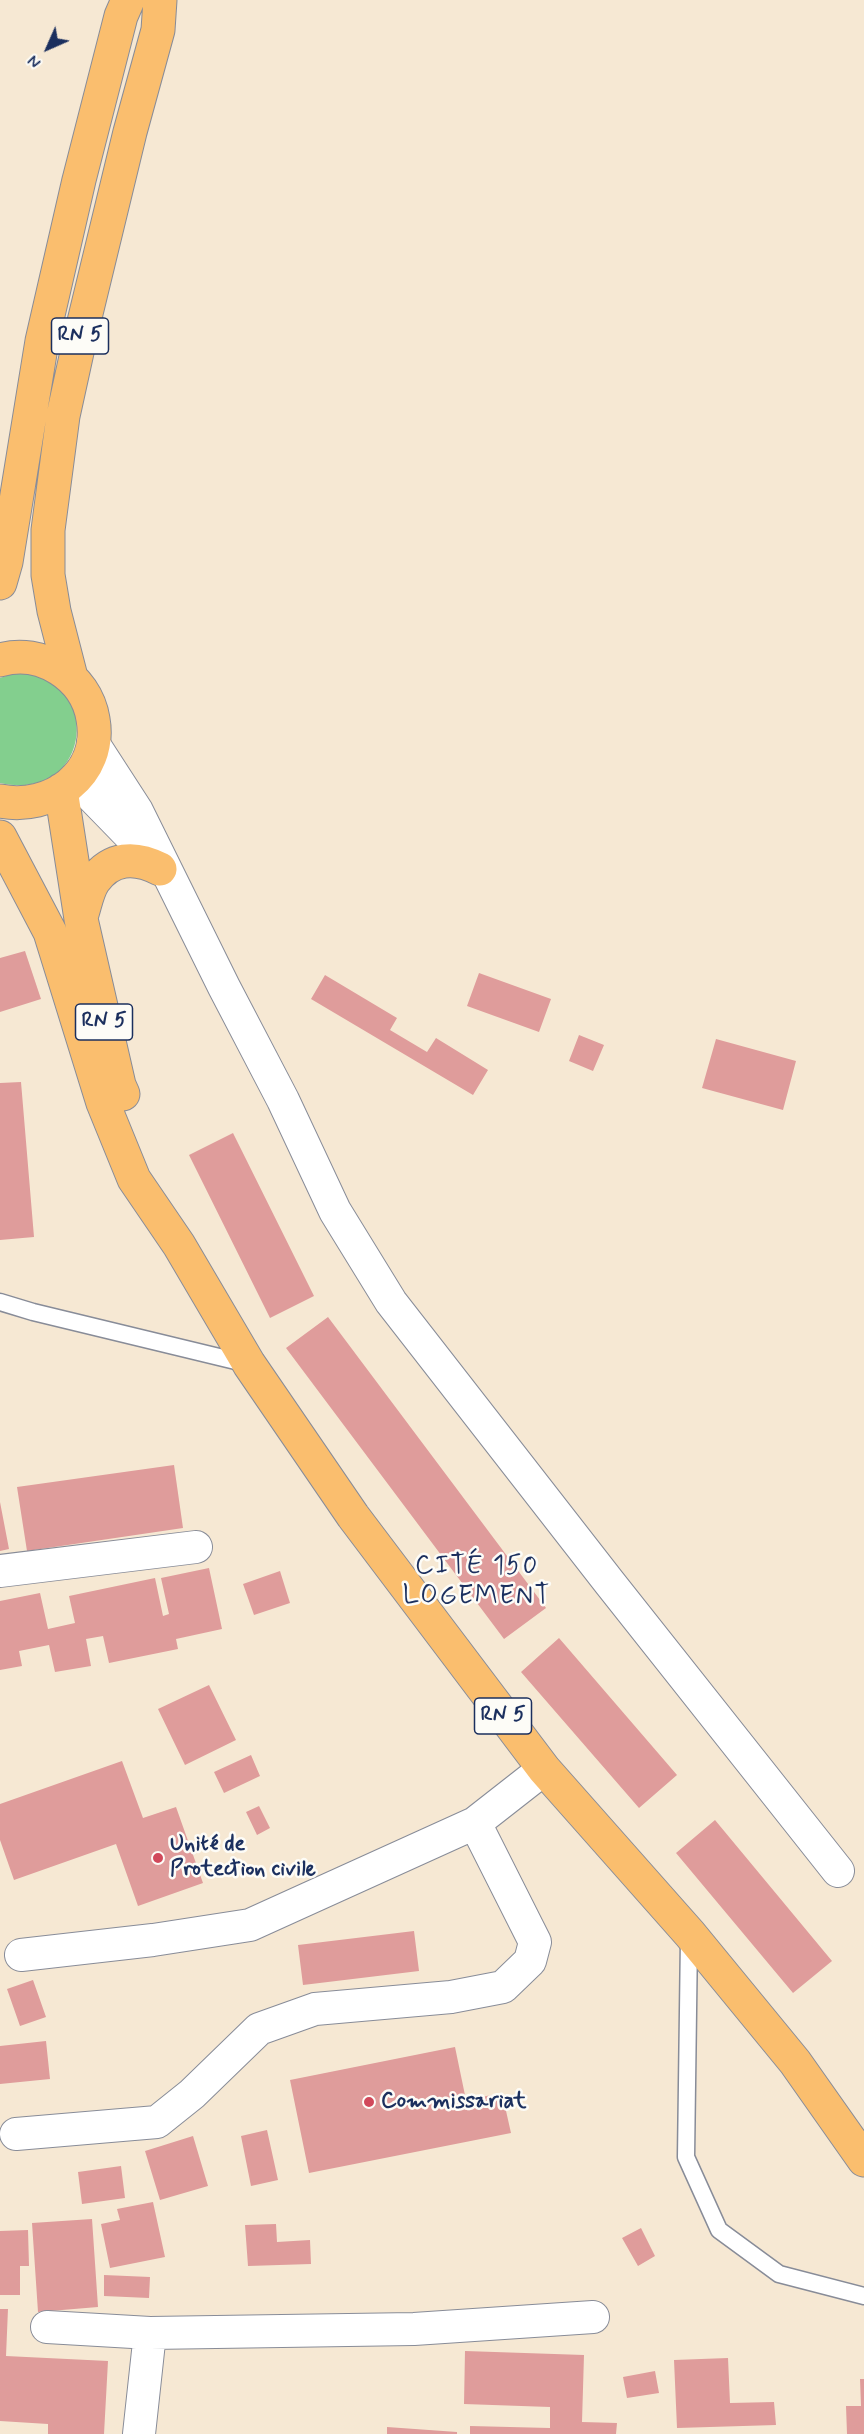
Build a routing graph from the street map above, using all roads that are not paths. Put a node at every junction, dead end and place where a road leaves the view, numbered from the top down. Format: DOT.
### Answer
graph roads {
  1 [pos="128,0"];
  2 [pos="160,0"];
  3 [pos="0,583"];
  4 [pos="0,660"];
  5 [pos="71,677"];
  6 [pos="93,743"];
  7 [pos="68,785"];
  8 [pos="0,801"];
  9 [pos="4,848"];
  10 [pos="167,877"];
  11 [pos="81,919"];
  12 [pos="179,1245"];
  13 [pos="0,1302"];
  14 [pos="249,1364"];
  15 [pos="196,1547"];
  16 [pos="0,1571"];
  17 [pos="544,1769"];
  18 [pos="475,1823"];
  19 [pos="838,1872"];
  20 [pos="690,1934"];
  21 [pos="21,1955"];
  22 [pos="16,2134"];
  23 [pos="864,2160"];
  24 [pos="864,2296"];
  25 [pos="593,2317"];
  26 [pos="46,2326"];
  27 [pos="150,2333"];
  28 [pos="140,2434"];
  1 -- 3 [label="main road, RN 5"];
  2 -- 5 [label="main road, RN 5"];
  4 -- 5 [label="main road"];
  5 -- 6 [label="main road"];
  6 -- 7 [label="main road"];
  6 -- 10 [label="street"];
  7 -- 8 [label="main road"];
  7 -- 10 [label="street"];
  7 -- 11 [label="main road, RN 5"];
  9 -- 12 [label="main road, RN 5"];
  10 -- 11 [label="main road"];
  10 -- 19 [label="street"];
  11 -- 12 [label="main road, RN 5"];
  12 -- 14 [label="main road, RN 5"];
  13 -- 14 [label="lane"];
  14 -- 17 [label="main road, RN 5"];
  15 -- 16 [label="street"];
  17 -- 18 [label="street"];
  17 -- 20 [label="main road, RN 5"];
  18 -- 21 [label="street"];
  18 -- 22 [label="street"];
  20 -- 23 [label="main road, RN 5"];
  20 -- 24 [label="lane"];
  25 -- 27 [label="street"];
  26 -- 27 [label="street"];
  27 -- 28 [label="street"];
}
